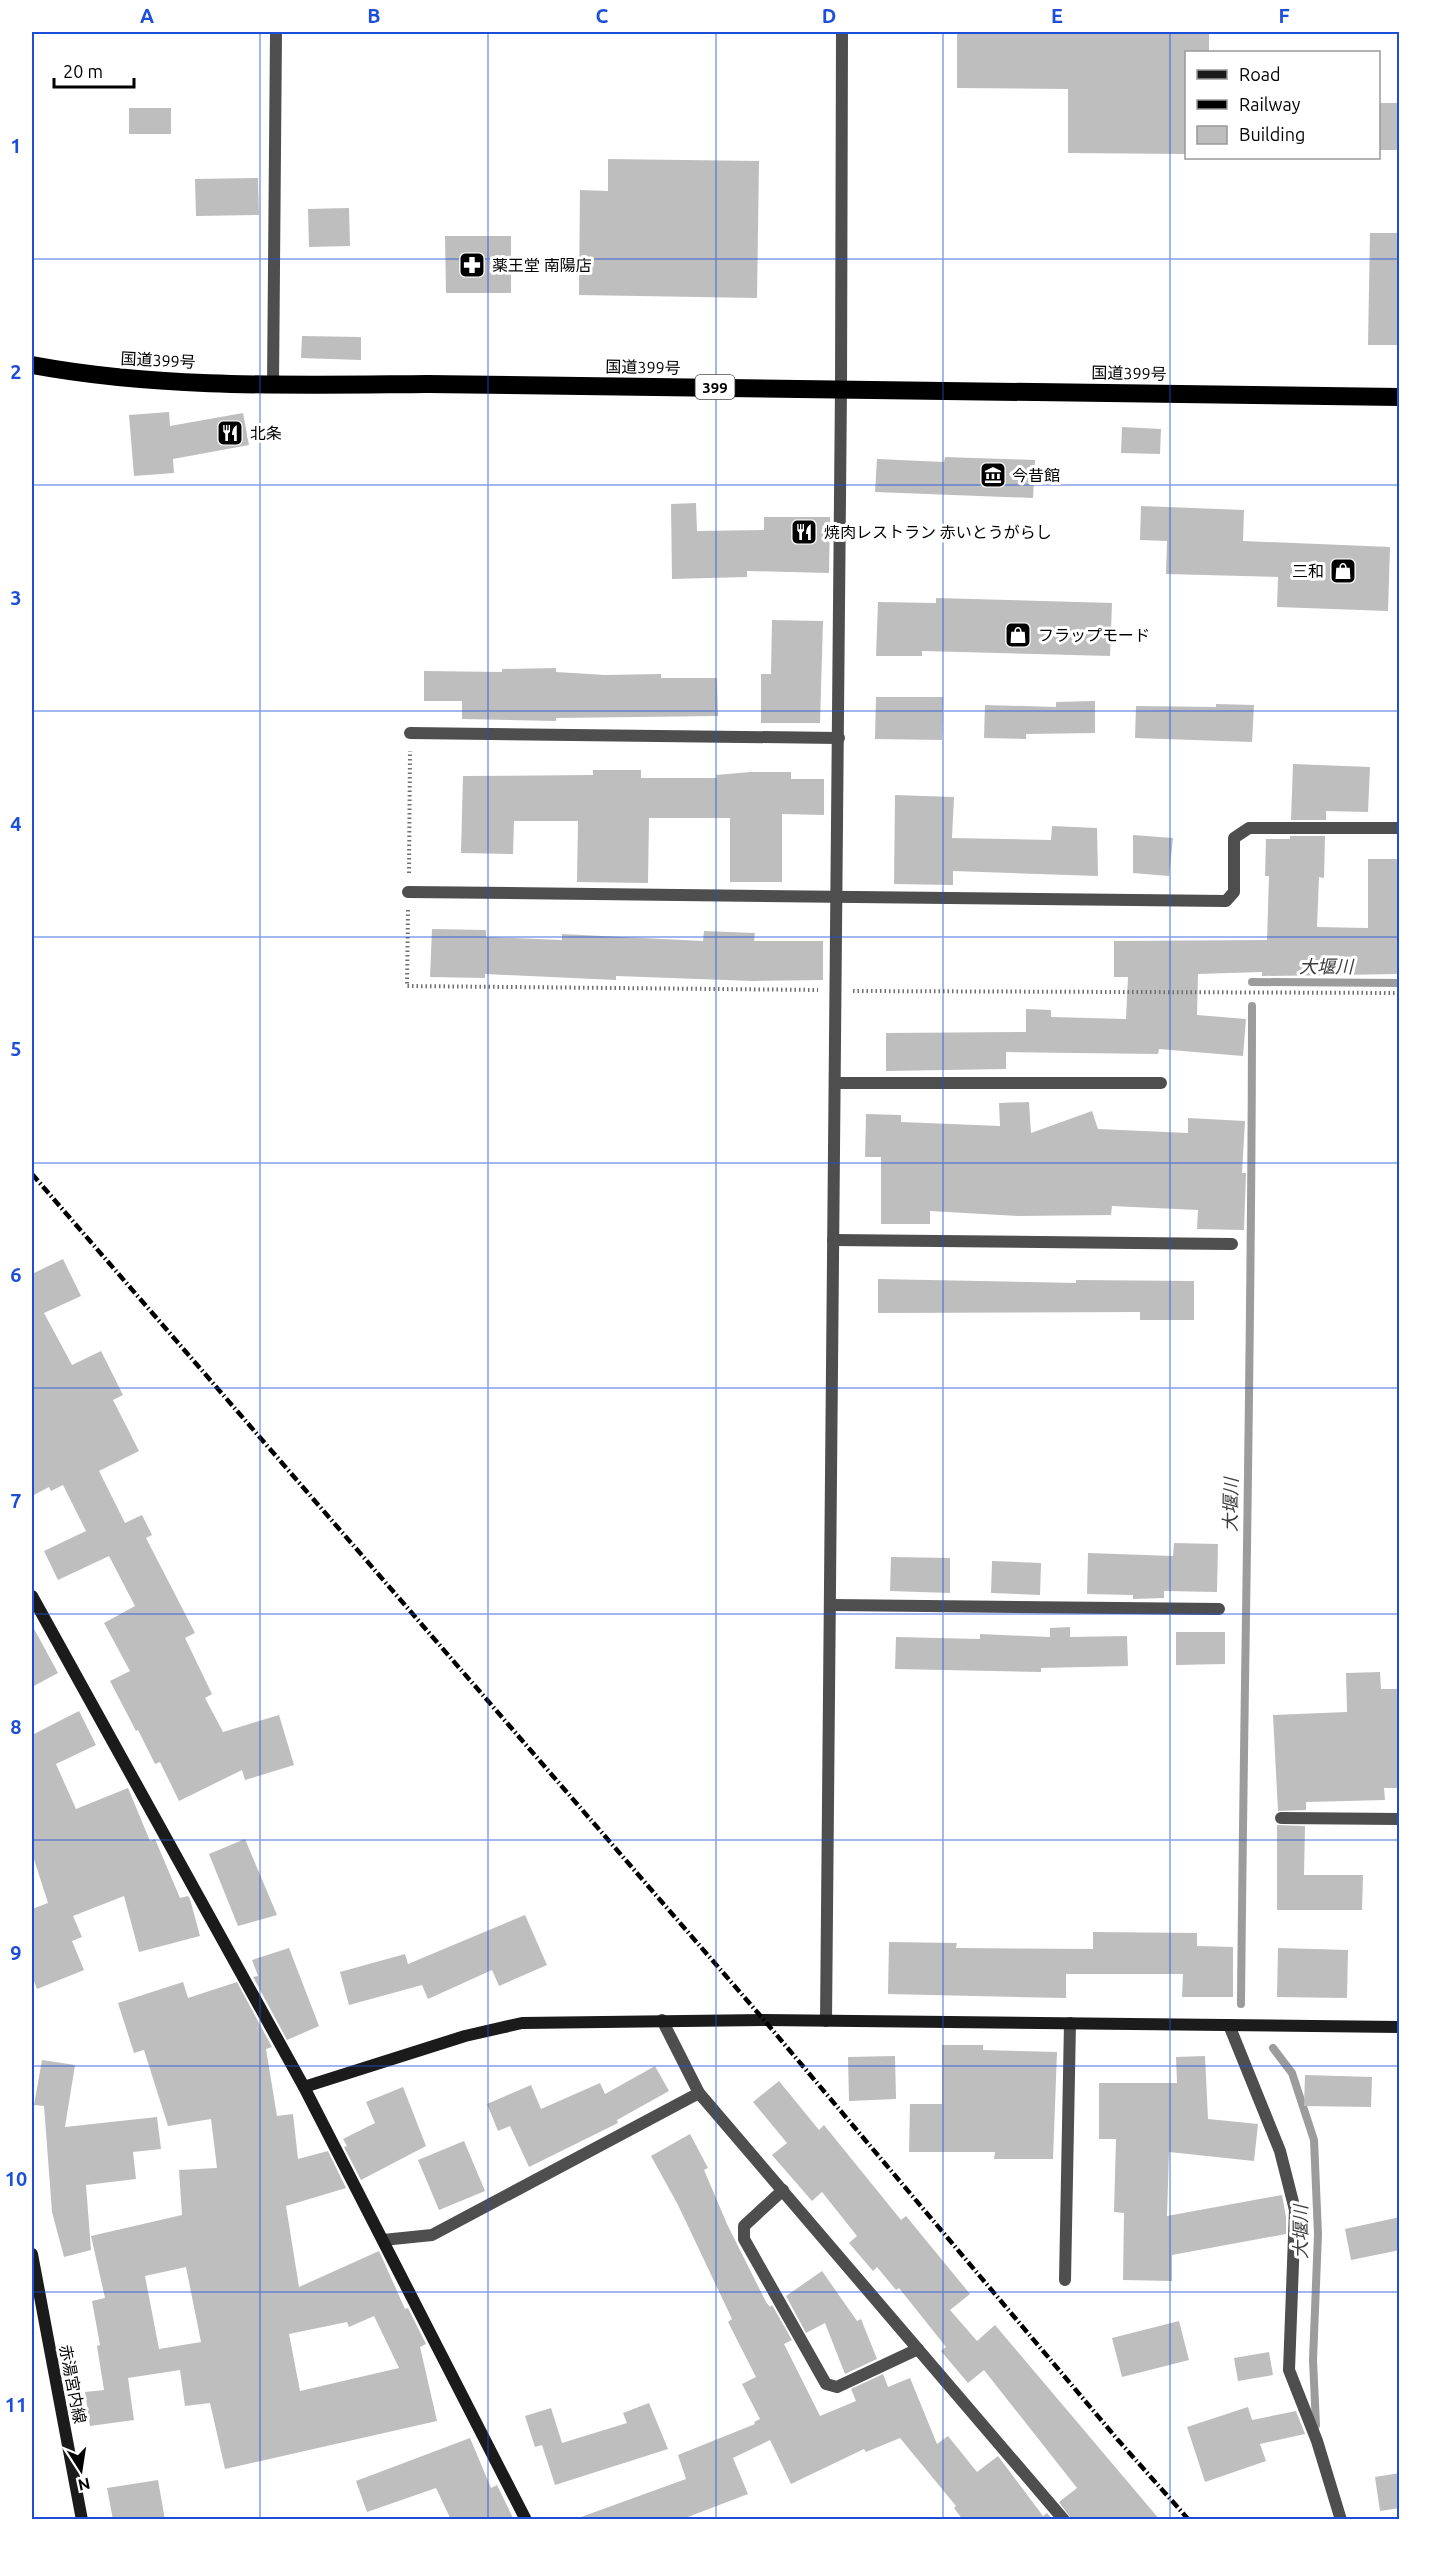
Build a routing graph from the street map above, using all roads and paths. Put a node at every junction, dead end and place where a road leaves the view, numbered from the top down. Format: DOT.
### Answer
graph roads {
  1 [pos="276,32"];
  2 [pos="842,32"];
  3 [pos="32,365"];
  4 [pos="273,385"];
  5 [pos="841,388"];
  6 [pos="1400,397"];
  7 [pos="410,733"];
  8 [pos="839,738"];
  9 [pos="1400,828"];
  10 [pos="408,892"];
  11 [pos="838,896"];
  12 [pos="837,990"];
  13 [pos="1400,993"];
  14 [pos="836,1083"];
  15 [pos="1161,1083"];
  16 [pos="833,1240"];
  17 [pos="1232,1244"];
  18 [pos="32,1596"];
  19 [pos="831,1605"];
  20 [pos="1219,1609"];
  21 [pos="1281,1818"];
  22 [pos="1400,1819"];
  23 [pos="662,2020"];
  24 [pos="826,2021"];
  25 [pos="1070,2023"];
  26 [pos="1229,2025"];
  27 [pos="1400,2027"];
  28 [pos="304,2087"];
  29 [pos="699,2093"];
  30 [pos="783,2190"];
  31 [pos="383,2240"];
  32 [pos="32,2254"];
  33 [pos="1065,2280"];
  34 [pos="34,2285"];
  35 [pos="918,2349"];
  36 [pos="82,2520"];
  37 [pos="526,2520"];
  38 [pos="1064,2520"];
  39 [pos="1341,2520"];
  1 -- 4 [label="street"];
  2 -- 5 [label="street"];
  3 -- 4 [label="highway, 国道399号 / 399"];
  4 -- 5 [label="highway, 国道399号 / 399"];
  5 -- 6 [label="highway, 国道399号 / 399"];
  5 -- 8 [label="street"];
  7 -- 8 [label="street"];
  7 -- 10 [label="path"];
  8 -- 11 [label="street"];
  9 -- 11 [label="street"];
  10 -- 11 [label="street"];
  10 -- 12 [label="path"];
  11 -- 12 [label="street"];
  12 -- 13 [label="path"];
  12 -- 14 [label="street"];
  14 -- 15 [label="street"];
  14 -- 16 [label="street"];
  16 -- 17 [label="street"];
  16 -- 19 [label="street"];
  18 -- 28 [label="street"];
  19 -- 20 [label="street"];
  19 -- 24 [label="street"];
  21 -- 22 [label="street"];
  23 -- 24 [label="street"];
  23 -- 28 [label="street"];
  23 -- 29 [label="street"];
  24 -- 25 [label="street"];
  25 -- 26 [label="street"];
  25 -- 33 [label="street"];
  26 -- 27 [label="street"];
  26 -- 39 [label="street"];
  28 -- 31 [label="street"];
  29 -- 30 [label="street"];
  29 -- 31 [label="street"];
  30 -- 35 [label="street"];
  30 -- 35 [label="street"];
  31 -- 37 [label="street"];
  32 -- 34 [label="street, 赤湯宮内線"];
  34 -- 36 [label="street, 赤湯宮内線"];
  35 -- 38 [label="street"];
}
